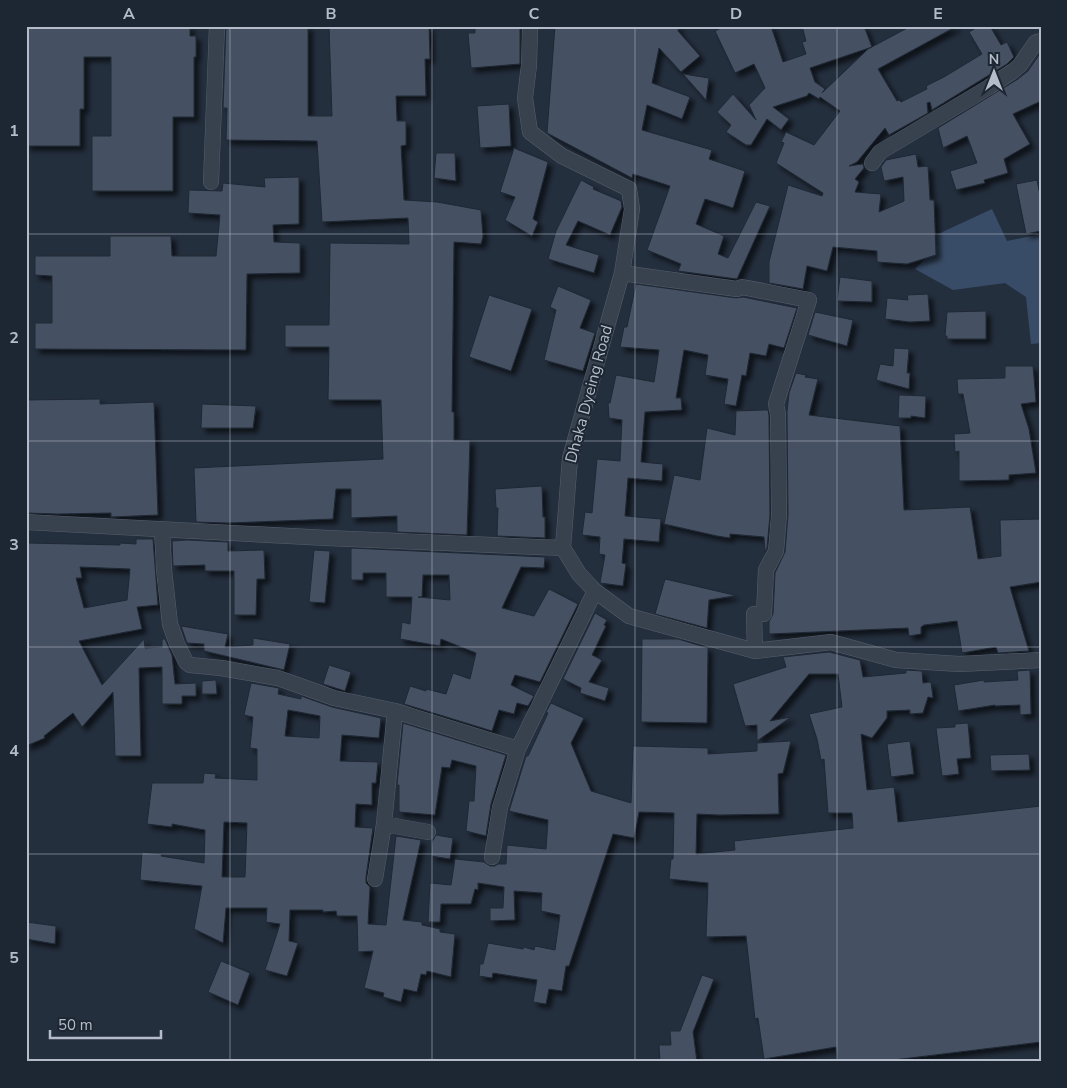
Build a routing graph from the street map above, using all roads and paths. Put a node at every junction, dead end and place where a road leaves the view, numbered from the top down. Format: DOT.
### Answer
graph roads {
  1 [pos="217,26"];
  2 [pos="530,26"];
  3 [pos="1041,41"];
  4 [pos="872,163"];
  5 [pos="212,182"];
  6 [pos="622,273"];
  7 [pos="26,522"];
  8 [pos="162,529"];
  9 [pos="563,548"];
  10 [pos="595,591"];
  11 [pos="755,651"];
  12 [pos="1041,660"];
  13 [pos="395,711"];
  14 [pos="518,749"];
  15 [pos="384,824"];
  16 [pos="428,832"];
  17 [pos="492,857"];
  18 [pos="375,879"];
  1 -- 5 [label="street"];
  2 -- 6 [label="street, Dhaka Dyeing Road"];
  3 -- 4 [label="street"];
  6 -- 9 [label="street, Dhaka Dyeing Road"];
  6 -- 11 [label="street"];
  7 -- 8 [label="street"];
  8 -- 9 [label="street"];
  8 -- 13 [label="street"];
  9 -- 10 [label="street"];
  10 -- 11 [label="street"];
  10 -- 14 [label="street"];
  11 -- 12 [label="street"];
  13 -- 14 [label="street"];
  13 -- 15 [label="street"];
  14 -- 17 [label="street"];
  15 -- 16 [label="street"];
  15 -- 18 [label="street"];
}
